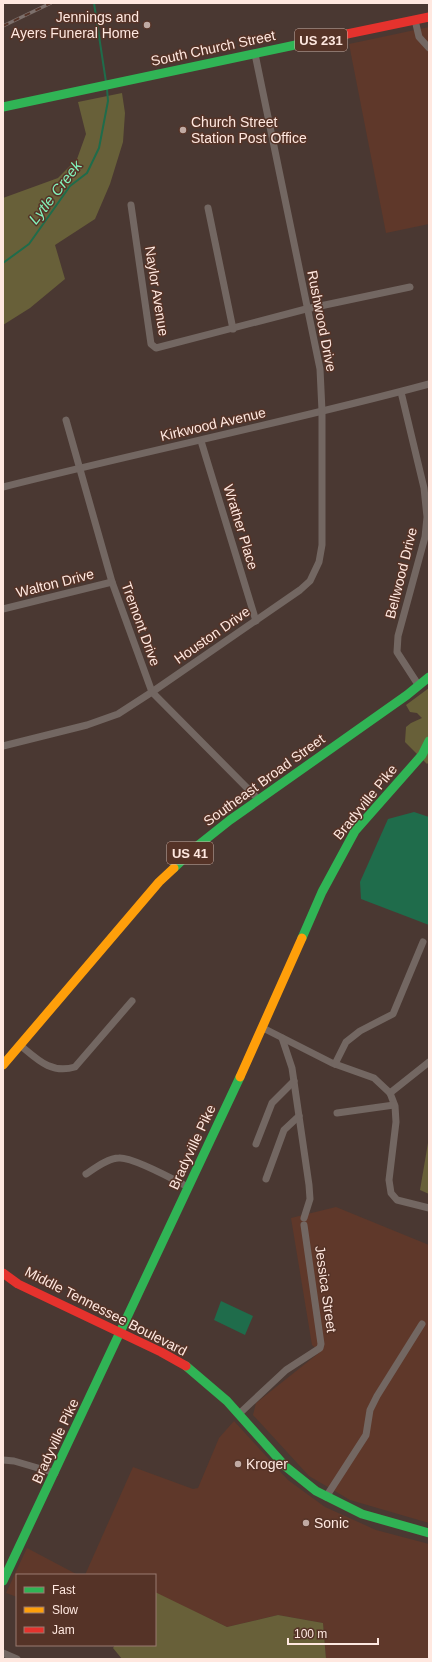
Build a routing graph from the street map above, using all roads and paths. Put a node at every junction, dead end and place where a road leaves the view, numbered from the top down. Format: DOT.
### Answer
graph roads {
  1 [pos="429,17"];
  2 [pos="415,20"];
  3 [pos="429,48"];
  4 [pos="255,54"];
  5 [pos="3,107"];
  6 [pos="131,205"];
  7 [pos="208,208"];
  8 [pos="410,287"];
  9 [pos="306,309"];
  10 [pos="234,329"];
  11 [pos="429,384"];
  12 [pos="401,392"];
  13 [pos="322,411"];
  14 [pos="66,420"];
  15 [pos="201,441"];
  16 [pos="79,468"];
  17 [pos="3,487"];
  18 [pos="112,582"];
  19 [pos="300,590"];
  20 [pos="3,609"];
  21 [pos="256,621"];
  22 [pos="429,677"];
  23 [pos="419,686"];
  24 [pos="152,692"];
  25 [pos="429,741"];
  26 [pos="3,746"];
  27 [pos="258,799"];
  28 [pos="422,942"];
  29 [pos="132,1001"];
  30 [pos="263,1028"];
  31 [pos="282,1038"];
  32 [pos="20,1045"];
  33 [pos="429,1062"];
  34 [pos="335,1064"];
  35 [pos="3,1065"];
  36 [pos="294,1081"];
  37 [pos="390,1094"];
  38 [pos="394,1105"];
  39 [pos="338,1113"];
  40 [pos="299,1116"];
  41 [pos="256,1144"];
  42 [pos="86,1174"];
  43 [pos="266,1179"];
  44 [pos="188,1187"];
  45 [pos="429,1208"];
  46 [pos="3,1273"];
  47 [pos="422,1324"];
  48 [pos="120,1333"];
  49 [pos="240,1413"];
  50 [pos="3,1460"];
  51 [pos="55,1473"];
  52 [pos="326,1497"];
  53 [pos="429,1533"];
  54 [pos="3,1581"];
  55 [pos="3,1653"];
  56 [pos="17,1659"];
  1 -- 2 [label="main road, South Church Street / US 231"];
  2 -- 3 [label="street"];
  2 -- 4 [label="main road, South Church Street / US 231"];
  4 -- 5 [label="main road, South Church Street / US 231"];
  4 -- 9 [label="street, Rushwood Drive"];
  6 -- 10 [label="street, Naylor Avenue"];
  7 -- 10 [label="street"];
  8 -- 9 [label="street, Naylor Avenue"];
  9 -- 10 [label="street, Naylor Avenue"];
  9 -- 13 [label="street, Rushwood Drive"];
  11 -- 12 [label="street, Kirkwood Avenue"];
  12 -- 13 [label="street, Kirkwood Avenue"];
  12 -- 23 [label="street, Bellwood Drive"];
  13 -- 15 [label="street, Kirkwood Avenue"];
  13 -- 19 [label="street, Rushwood Drive"];
  14 -- 16 [label="street, Tremont Drive"];
  15 -- 16 [label="street, Kirkwood Avenue"];
  15 -- 21 [label="street, Wrather Place"];
  16 -- 17 [label="street, Kirkwood Avenue"];
  16 -- 18 [label="street, Tremont Drive"];
  18 -- 20 [label="street, Walton Drive"];
  18 -- 24 [label="street, Tremont Drive"];
  19 -- 21 [label="street, Houston Drive"];
  21 -- 24 [label="street, Houston Drive"];
  22 -- 23 [label="main road, Southeast Broad Street / US 41"];
  23 -- 27 [label="main road, Southeast Broad Street / US 41"];
  24 -- 26 [label="street, Houston Drive"];
  24 -- 27 [label="street, Tremont Drive"];
  25 -- 30 [label="main road, Bradyville Pike"];
  27 -- 32 [label="main road, Southeast Broad Street / US 41"];
  28 -- 34 [label="street"];
  29 -- 32 [label="street"];
  30 -- 31 [label="street"];
  30 -- 44 [label="main road, Bradyville Pike"];
  31 -- 34 [label="street"];
  31 -- 36 [label="street, Jessica Street"];
  32 -- 35 [label="main road, Southeast Broad Street / US 41"];
  33 -- 37 [label="street"];
  34 -- 37 [label="street"];
  36 -- 40 [label="street, Jessica Street"];
  36 -- 41 [label="street"];
  37 -- 38 [label="street"];
  38 -- 39 [label="street"];
  38 -- 45 [label="street"];
  40 -- 43 [label="street"];
  40 -- 49 [label="street, Jessica Street"];
  42 -- 44 [label="street"];
  44 -- 48 [label="main road, Bradyville Pike"];
  46 -- 48 [label="main road, Middle Tennessee Boulevard"];
  47 -- 52 [label="street"];
  48 -- 49 [label="main road, Middle Tennessee Boulevard"];
  48 -- 51 [label="main road, Bradyville Pike"];
  49 -- 52 [label="main road, Middle Tennessee Boulevard"];
  50 -- 51 [label="street"];
  51 -- 54 [label="main road, Bradyville Pike"];
  52 -- 53 [label="main road, Middle Tennessee Boulevard"];
  55 -- 56 [label="street"];
}
